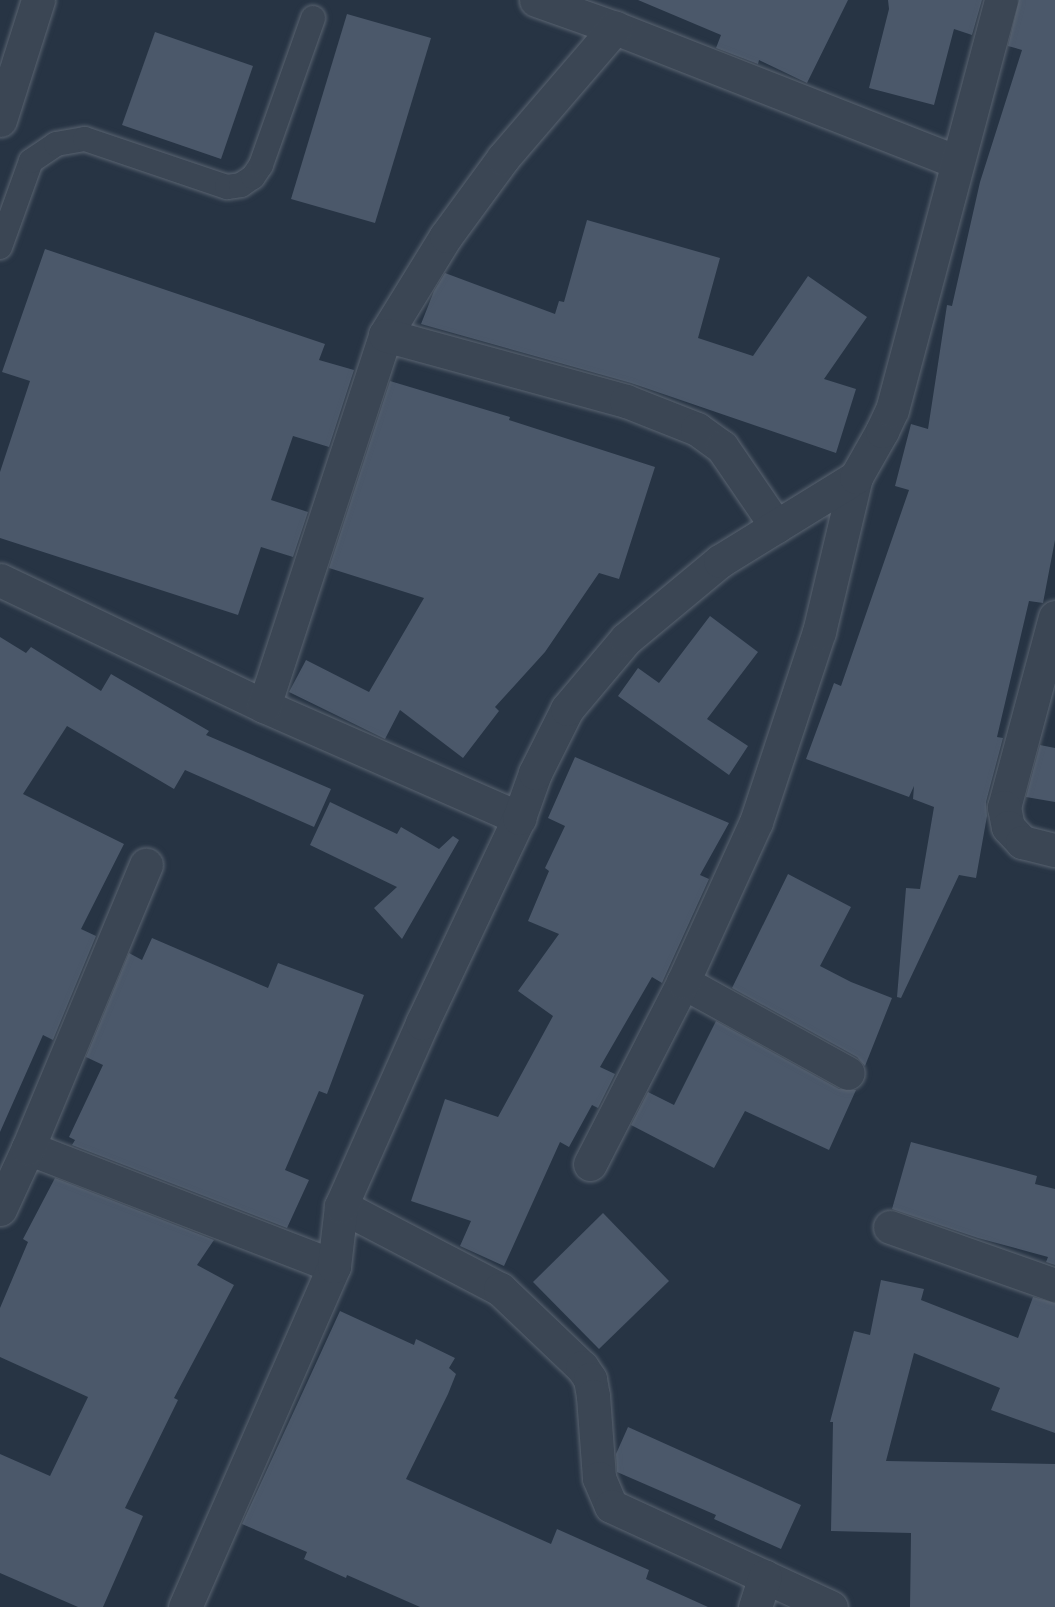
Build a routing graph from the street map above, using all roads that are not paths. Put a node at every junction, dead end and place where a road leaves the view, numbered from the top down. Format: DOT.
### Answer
graph roads {
  1 [pos="38,0"];
  2 [pos="536,0"];
  3 [pos="1001,0"];
  4 [pos="313,18"];
  5 [pos="615,27"];
  6 [pos="12,42"];
  7 [pos="0,120"];
  8 [pos="957,162"];
  9 [pos="0,247"];
  10 [pos="385,335"];
  11 [pos="856,477"];
  12 [pos="776,526"];
  13 [pos="0,580"];
  14 [pos="1055,617"];
  15 [pos="264,705"];
  16 [pos="519,818"];
  17 [pos="1055,850"];
  18 [pos="146,865"];
  19 [pos="683,982"];
  20 [pos="848,1073"];
  21 [pos="28,1148"];
  22 [pos="590,1164"];
  23 [pos="341,1206"];
  24 [pos="0,1209"];
  25 [pos="890,1227"];
  26 [pos="334,1266"];
  27 [pos="1055,1285"];
  28 [pos="765,1576"];
  29 [pos="185,1607"];
  30 [pos="755,1607"];
  31 [pos="831,1607"];
  1 -- 6 [label="street"];
  2 -- 5 [label="street"];
  3 -- 8 [label="street"];
  4 -- 9 [label="lane"];
  5 -- 8 [label="street"];
  5 -- 10 [label="street"];
  6 -- 7 [label="street"];
  8 -- 11 [label="street"];
  10 -- 12 [label="street"];
  10 -- 15 [label="street"];
  11 -- 12 [label="street"];
  11 -- 19 [label="street"];
  12 -- 16 [label="street"];
  13 -- 15 [label="street"];
  14 -- 17 [label="street"];
  15 -- 16 [label="street"];
  16 -- 23 [label="street"];
  18 -- 21 [label="street"];
  19 -- 20 [label="street"];
  19 -- 22 [label="street"];
  21 -- 24 [label="street"];
  21 -- 26 [label="street"];
  23 -- 26 [label="street"];
  23 -- 28 [label="street"];
  25 -- 27 [label="street"];
  26 -- 29 [label="street"];
  28 -- 30 [label="street"];
  28 -- 31 [label="street"];
}
